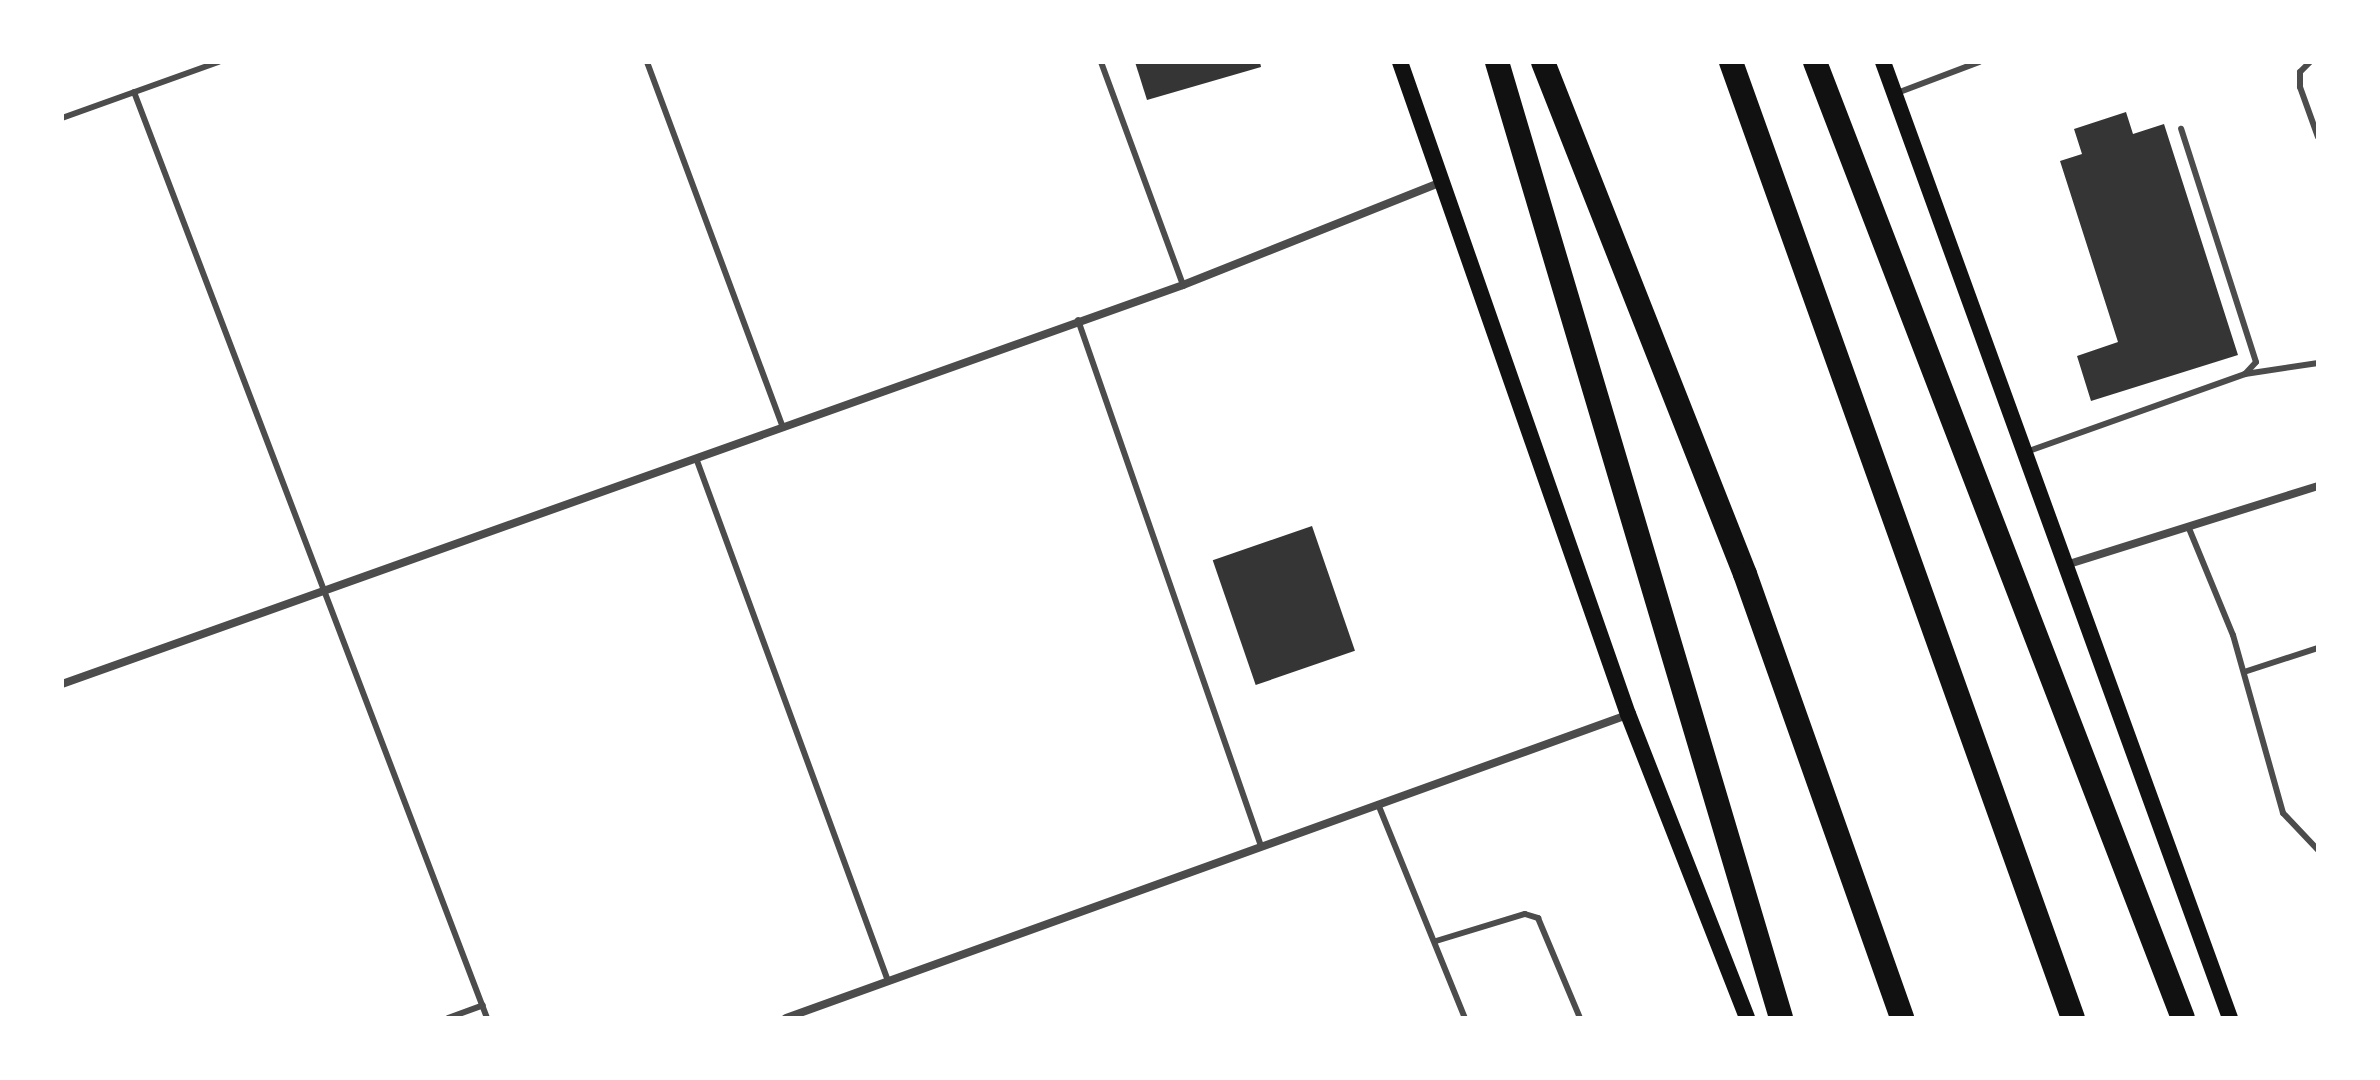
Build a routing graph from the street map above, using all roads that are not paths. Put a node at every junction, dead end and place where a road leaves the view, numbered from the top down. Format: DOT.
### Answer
graph roads {
  1 [pos="218,62"];
  2 [pos="647,62"];
  3 [pos="1101,62"];
  4 [pos="1400,62"];
  5 [pos="1497,62"];
  6 [pos="1543,62"];
  7 [pos="1731,62"];
  8 [pos="1815,62"];
  9 [pos="1883,62"];
  10 [pos="1979,62"];
  11 [pos="2310,62"];
  12 [pos="134,92"];
  13 [pos="1894,94"];
  14 [pos="62,118"];
  15 [pos="2181,129"];
  16 [pos="2318,137"];
  17 [pos="1443,182"];
  18 [pos="1183,285"];
  19 [pos="1078,320"];
  20 [pos="2318,363"];
  21 [pos="2245,374"];
  22 [pos="783,427"];
  23 [pos="2029,451"];
  24 [pos="696,458"];
  25 [pos="2318,486"];
  26 [pos="2188,526"];
  27 [pos="2069,564"];
  28 [pos="325,590"];
  29 [pos="2318,648"];
  30 [pos="2244,672"];
  31 [pos="62,684"];
  32 [pos="1628,714"];
  33 [pos="1378,804"];
  34 [pos="1261,846"];
  35 [pos="2318,850"];
  36 [pos="1436,941"];
  37 [pos="888,981"];
  38 [pos="483,1005"];
  39 [pos="448,1018"];
  40 [pos="487,1018"];
  41 [pos="786,1018"];
  42 [pos="1465,1018"];
  43 [pos="1580,1018"];
  44 [pos="1747,1018"];
  45 [pos="1781,1018"];
  46 [pos="1902,1018"];
  47 [pos="2073,1018"];
  48 [pos="2183,1018"];
  49 [pos="2230,1018"];
  1 -- 12 [label="lane"];
  2 -- 22 [label="lane"];
  3 -- 18 [label="lane"];
  4 -- 17 [label="main road"];
  5 -- 45 [label="highway"];
  6 -- 46 [label="highway"];
  7 -- 47 [label="highway"];
  8 -- 48 [label="highway"];
  9 -- 13 [label="main road"];
  10 -- 13 [label="lane"];
  11 -- 16 [label="lane"];
  12 -- 14 [label="lane"];
  12 -- 28 [label="lane"];
  13 -- 23 [label="main road"];
  15 -- 21 [label="lane"];
  17 -- 18 [label="street"];
  17 -- 32 [label="main road"];
  18 -- 19 [label="street"];
  19 -- 22 [label="street"];
  19 -- 34 [label="lane"];
  20 -- 21 [label="lane"];
  21 -- 23 [label="lane"];
  22 -- 24 [label="street"];
  23 -- 27 [label="main road"];
  24 -- 28 [label="street"];
  24 -- 37 [label="lane"];
  25 -- 26 [label="street"];
  26 -- 27 [label="street"];
  26 -- 30 [label="lane"];
  27 -- 49 [label="main road"];
  28 -- 31 [label="street"];
  28 -- 38 [label="lane"];
  29 -- 30 [label="lane"];
  30 -- 35 [label="lane"];
  32 -- 33 [label="street"];
  32 -- 44 [label="main road"];
  33 -- 34 [label="street"];
  33 -- 36 [label="lane"];
  34 -- 37 [label="street"];
  36 -- 42 [label="lane"];
  36 -- 43 [label="lane"];
  37 -- 41 [label="street"];
  38 -- 39 [label="lane"];
  38 -- 40 [label="lane"];
}
